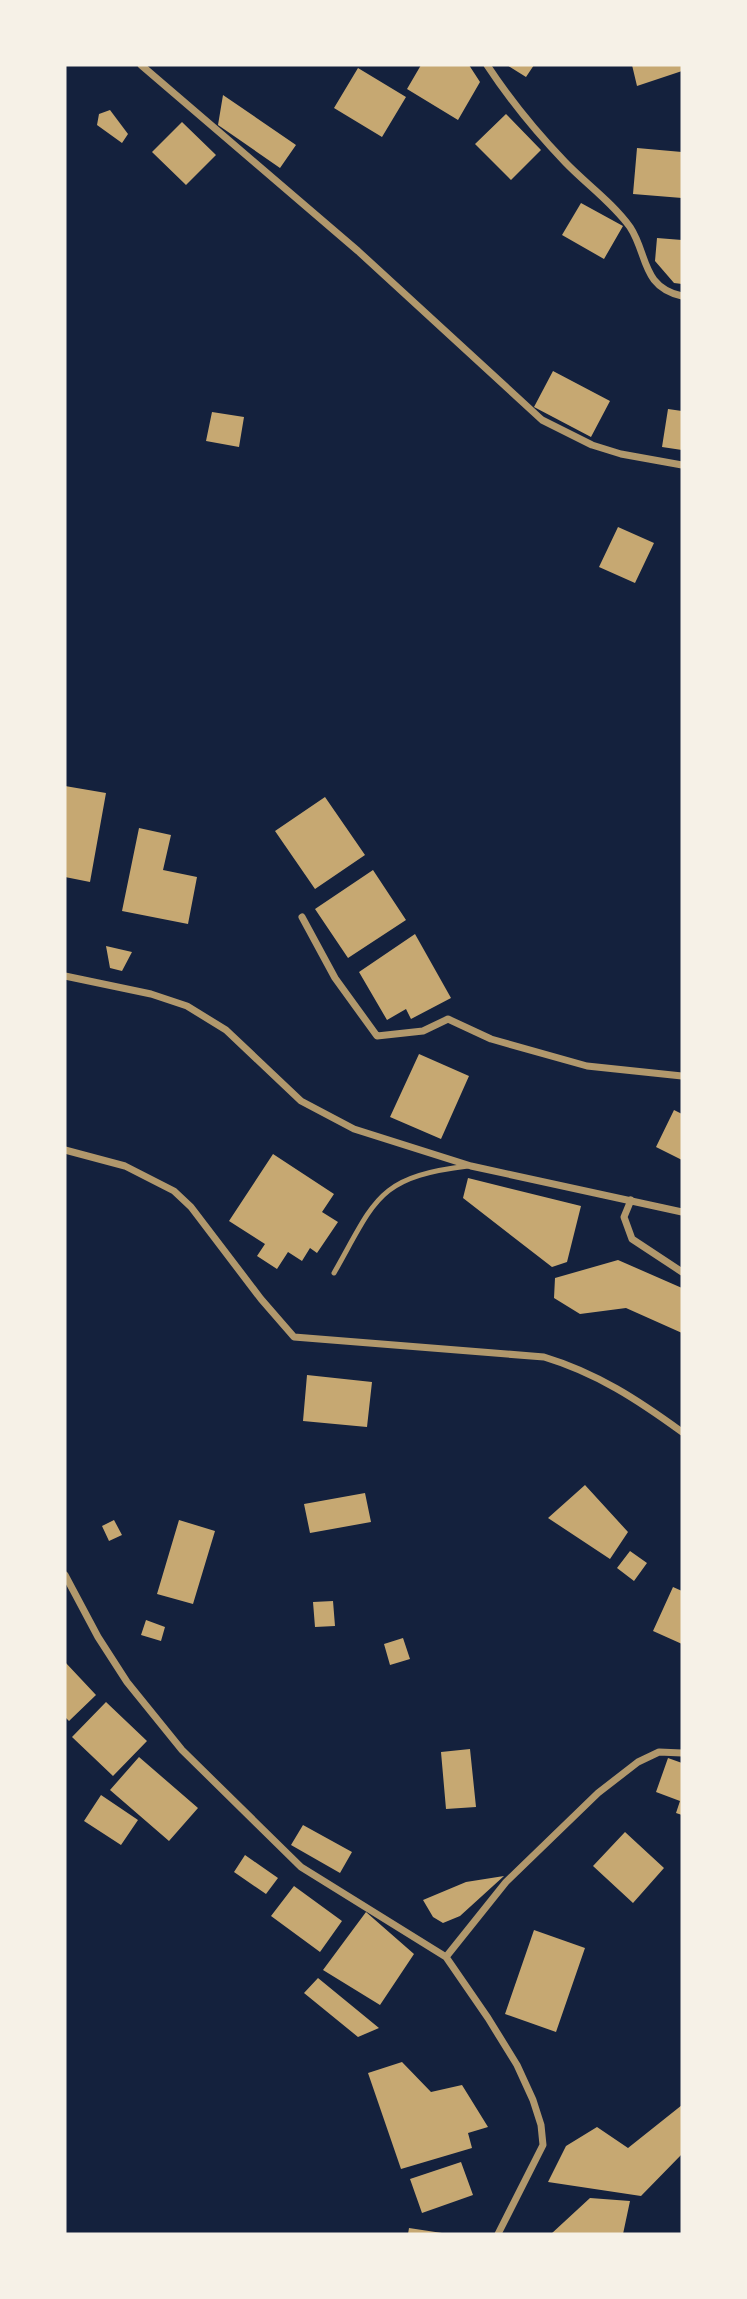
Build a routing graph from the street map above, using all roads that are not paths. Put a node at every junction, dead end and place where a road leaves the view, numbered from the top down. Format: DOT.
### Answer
graph roads {
  1 [pos="141,65"];
  2 [pos="487,65"];
  3 [pos="682,296"];
  4 [pos="682,466"];
  5 [pos="302,917"];
  6 [pos="65,976"];
  7 [pos="682,1076"];
  8 [pos="65,1150"];
  9 [pos="471,1166"];
  10 [pos="631,1200"];
  11 [pos="682,1212"];
  12 [pos="682,1272"];
  13 [pos="334,1273"];
  14 [pos="682,1432"];
  15 [pos="65,1575"];
  16 [pos="682,1753"];
  17 [pos="446,1957"];
  18 [pos="498,2234"];
  1 -- 4 [label="street"];
  2 -- 3 [label="street"];
  5 -- 7 [label="street"];
  6 -- 9 [label="street"];
  8 -- 14 [label="street"];
  9 -- 10 [label="street"];
  9 -- 13 [label="lane"];
  10 -- 11 [label="street"];
  10 -- 12 [label="street"];
  15 -- 17 [label="street"];
  16 -- 17 [label="street"];
  17 -- 18 [label="street"];
}
